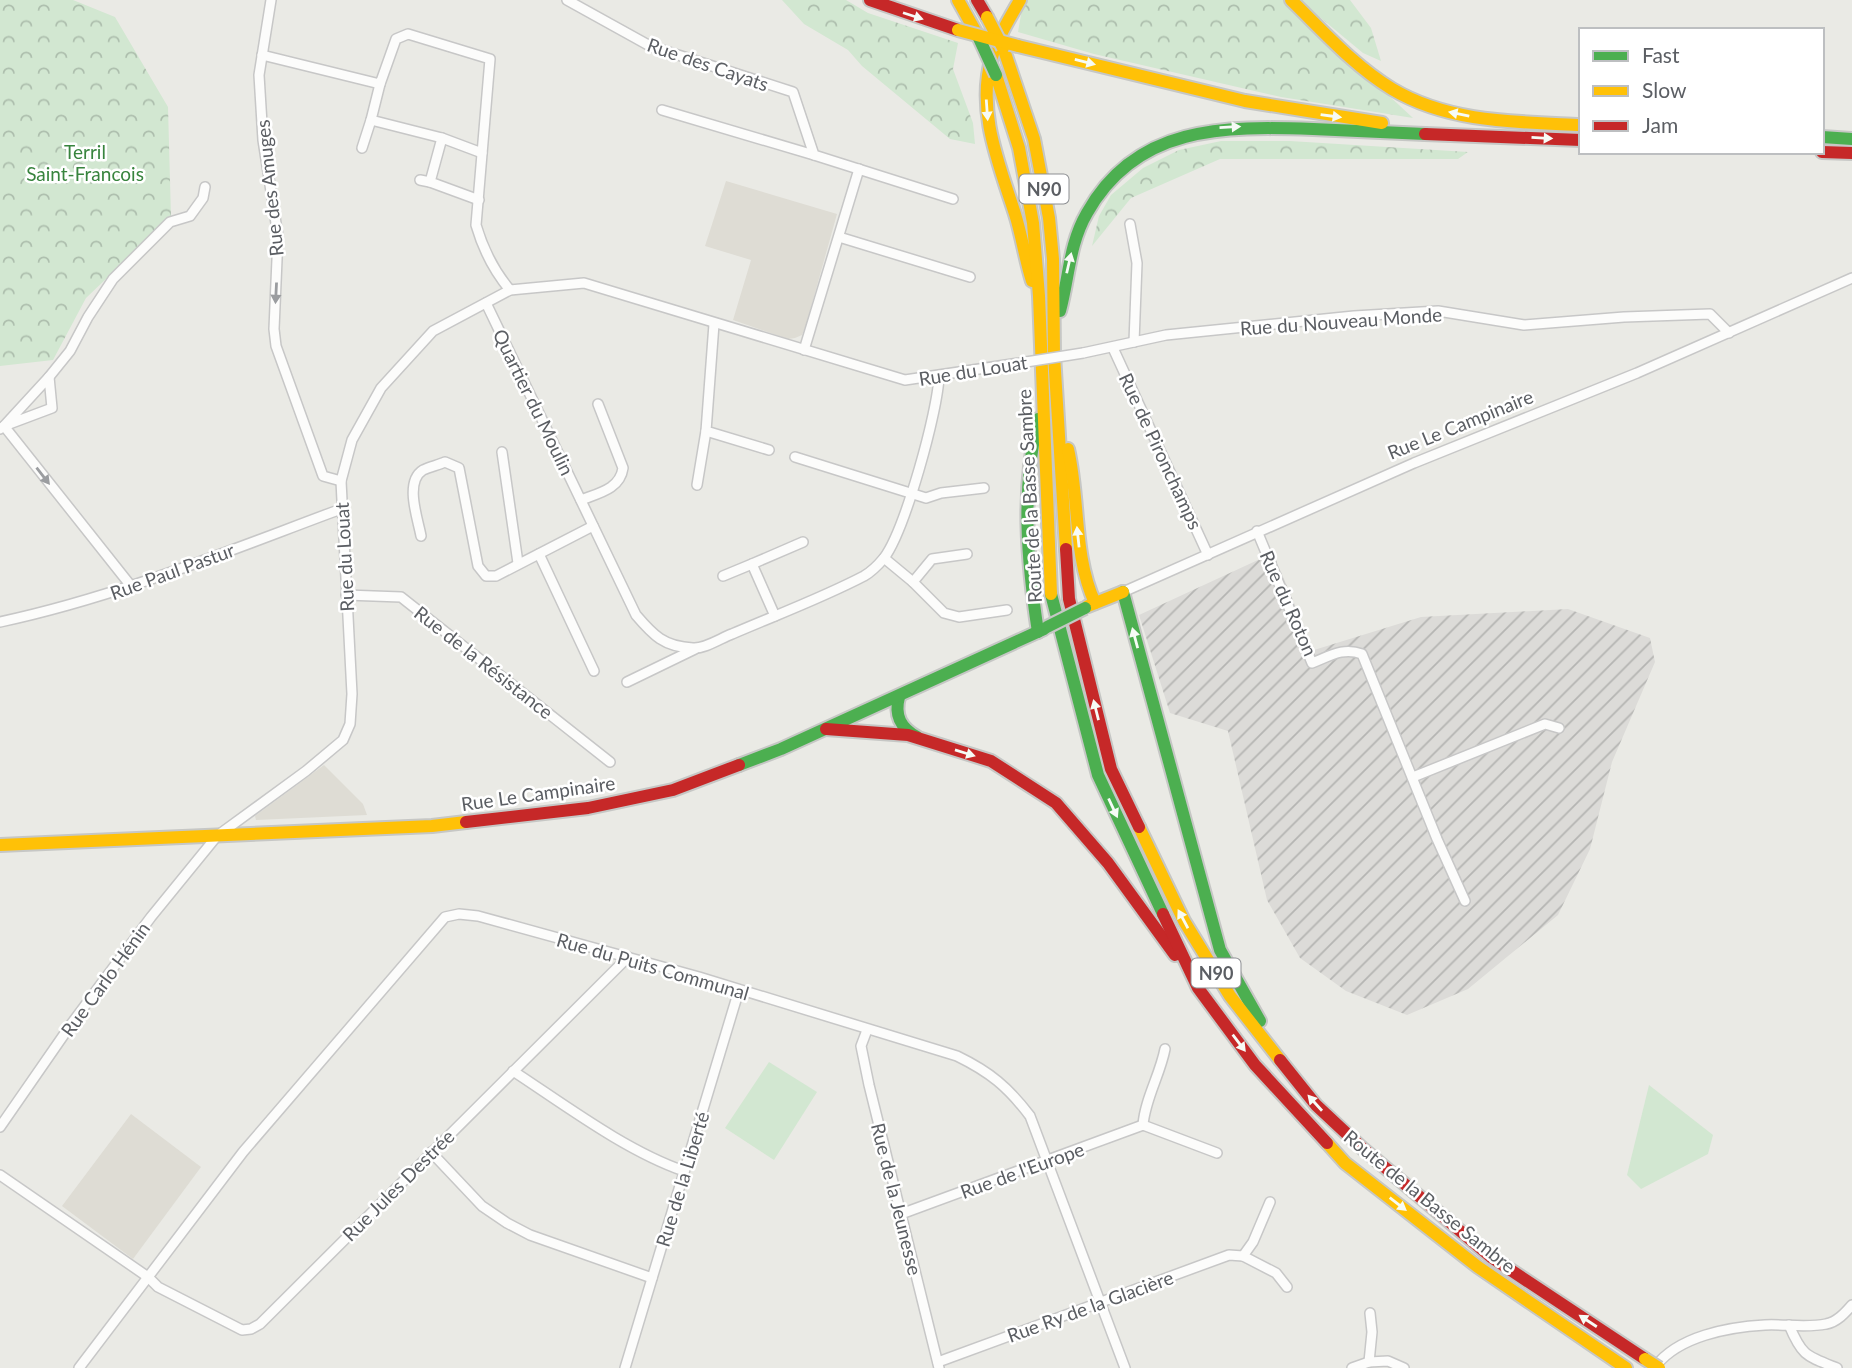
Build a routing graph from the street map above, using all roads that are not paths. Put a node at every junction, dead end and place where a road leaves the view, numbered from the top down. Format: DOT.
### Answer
graph roads {
  1 [pos="271,0"];
  2 [pos="567,0"];
  3 [pos="870,0"];
  4 [pos="958,0"];
  5 [pos="977,0"];
  6 [pos="1020,0"];
  7 [pos="1291,0"];
  8 [pos="262,55"];
  9 [pos="380,84"];
  10 [pos="662,110"];
  11 [pos="371,120"];
  12 [pos="1579,125"];
  13 [pos="1462,134"];
  14 [pos="1824,137"];
  15 [pos="442,138"];
  16 [pos="1852,139"];
  17 [pos="1579,140"];
  18 [pos="362,148"];
  19 [pos="1824,152"];
  20 [pos="482,153"];
  21 [pos="1852,153"];
  22 [pos="814,155"];
  23 [pos="859,169"];
  24 [pos="420,180"];
  25 [pos="430,182"];
  26 [pos="205,187"];
  27 [pos="953,199"];
  28 [pos="479,200"];
  29 [pos="1130,224"];
  30 [pos="838,237"];
  31 [pos="970,277"];
  32 [pos="1852,278"];
  33 [pos="510,290"];
  34 [pos="1039,296"];
  35 [pos="486,303"];
  36 [pos="714,324"];
  37 [pos="1054,330"];
  38 [pos="1729,333"];
  39 [pos="1133,342"];
  40 [pos="1113,348"];
  41 [pos="804,350"];
  42 [pos="939,376"];
  43 [pos="49,377"];
  44 [pos="598,404"];
  45 [pos="1042,406"];
  46 [pos="1059,423"];
  47 [pos="2,427"];
  48 [pos="706,431"];
  49 [pos="769,450"];
  50 [pos="502,452"];
  51 [pos="795,457"];
  52 [pos="341,481"];
  53 [pos="697,485"];
  54 [pos="984,488"];
  55 [pos="911,493"];
  56 [pos="581,500"];
  57 [pos="341,509"];
  58 [pos="593,526"];
  59 [pos="1257,531"];
  60 [pos="421,536"];
  61 [pos="803,542"];
  62 [pos="538,554"];
  63 [pos="967,554"];
  64 [pos="1208,555"];
  65 [pos="884,558"];
  66 [pos="518,563"];
  67 [pos="752,564"];
  68 [pos="723,576"];
  69 [pos="913,582"];
  70 [pos="131,586"];
  71 [pos="1123,592"];
  72 [pos="346,596"];
  73 [pos="1090,605"];
  74 [pos="1006,610"];
  75 [pos="775,616"];
  76 [pos="0,622"];
  77 [pos="1042,630"];
  78 [pos="697,649"];
  79 [pos="594,671"];
  80 [pos="627,682"];
  81 [pos="899,696"];
  82 [pos="1559,728"];
  83 [pos="826,729"];
  84 [pos="920,739"];
  85 [pos="610,762"];
  86 [pos="1413,777"];
  87 [pos="217,836"];
  88 [pos="0,845"];
  89 [pos="1465,901"];
  90 [pos="628,957"];
  91 [pos="1198,988"];
  92 [pos="739,990"];
  93 [pos="867,1030"];
  94 [pos="1165,1049"];
  95 [pos="1287,1069"];
  96 [pos="513,1071"];
  97 [pos="1143,1125"];
  98 [pos="0,1127"];
  99 [pos="431,1152"];
  100 [pos="1217,1153"];
  101 [pos="1049,1161"];
  102 [pos="684,1171"];
  103 [pos="0,1175"];
  104 [pos="1270,1202"];
  105 [pos="901,1214"];
  106 [pos="1243,1256"];
  107 [pos="148,1277"];
  108 [pos="652,1278"];
  109 [pos="1287,1287"];
  110 [pos="1101,1302"];
  111 [pos="1852,1305"];
  112 [pos="1370,1313"];
  113 [pos="1790,1325"];
  114 [pos="1369,1362"];
  115 [pos="939,1365"];
  116 [pos="1653,1365"];
  117 [pos="79,1368"];
  118 [pos="625,1368"];
  119 [pos="1125,1368"];
  120 [pos="1352,1368"];
  121 [pos="1404,1368"];
  122 [pos="1626,1368"];
  123 [pos="1837,1368"];
  1 -- 8 [label="street, Rue des Amuges"];
  2 -- 22 [label="street, Rue des Cayats"];
  3 -- 13 [label="main road, one-way, bridge"];
  4 -- 34 [label="main road, Route de la Basse Sambre / N90, bridge"];
  5 -- 37 [label="main road, Route de la Basse Sambre / N90, bridge"];
  6 -- 34 [label="main road, one-way"];
  12 -- 7 [label="main road, one-way"];
  8 -- 9 [label="street"];
  8 -- 52 [label="street, Rue des Amuges, one-way"];
  9 -- 11 [label="street"];
  9 -- 20 [label="street"];
  10 -- 22 [label="street"];
  11 -- 15 [label="street"];
  11 -- 18 [label="street"];
  13 -- 17 [label="main road, one-way"];
  37 -- 13 [label="main road, one-way"];
  14 -- 16 [label="main road"];
  15 -- 20 [label="street"];
  15 -- 25 [label="street"];
  19 -- 21 [label="main road"];
  20 -- 28 [label="street"];
  22 -- 23 [label="street"];
  23 -- 27 [label="street"];
  23 -- 30 [label="street"];
  24 -- 25 [label="street"];
  25 -- 28 [label="street"];
  26 -- 43 [label="street"];
  28 -- 33 [label="street"];
  29 -- 39 [label="street, Rue de Pironchamps"];
  30 -- 31 [label="street"];
  30 -- 41 [label="street"];
  32 -- 38 [label="street, Rue Le Campinaire"];
  33 -- 35 [label="street, Rue du Louat"];
  33 -- 36 [label="street, Rue du Louat"];
  34 -- 45 [label="main road, Route de la Basse Sambre / N90"];
  35 -- 52 [label="street, Rue du Louat"];
  35 -- 56 [label="street, Quartier du Moulin"];
  36 -- 41 [label="street, Rue du Louat"];
  36 -- 48 [label="street"];
  37 -- 46 [label="main road, Route de la Basse Sambre / N90"];
  38 -- 39 [label="street, Rue du Nouveau Monde"];
  38 -- 59 [label="street, Rue Le Campinaire"];
  39 -- 40 [label="street, Rue du Nouveau Monde"];
  40 -- 42 [label="street, Rue du Louat, bridge"];
  40 -- 64 [label="street, Rue de Pironchamps"];
  41 -- 42 [label="street, Rue du Louat"];
  42 -- 55 [label="street"];
  43 -- 47 [label="street"];
  43 -- 47 [label="street"];
  44 -- 56 [label="street"];
  45 -- 77 [label="main road"];
  45 -- 91 [label="main road, Route de la Basse Sambre / N90, one-way"];
  73 -- 46 [label="main road, one-way"];
  95 -- 46 [label="main road, Route de la Basse Sambre / N90, one-way"];
  47 -- 70 [label="street, one-way"];
  48 -- 49 [label="street"];
  48 -- 53 [label="street"];
  50 -- 66 [label="street"];
  51 -- 55 [label="street"];
  52 -- 57 [label="street, Rue du Louat"];
  54 -- 55 [label="street"];
  55 -- 65 [label="street"];
  56 -- 58 [label="street, Quartier du Moulin"];
  57 -- 70 [label="street, Rue Paul Pastur"];
  57 -- 72 [label="street, Rue du Louat"];
  58 -- 62 [label="street"];
  58 -- 78 [label="street, Quartier du Moulin"];
  59 -- 64 [label="street, Rue Le Campinaire"];
  59 -- 86 [label="street, Rue du Roton"];
  60 -- 66 [label="street"];
  61 -- 67 [label="street"];
  62 -- 66 [label="street"];
  62 -- 79 [label="street"];
  63 -- 69 [label="street"];
  64 -- 71 [label="street, Rue Le Campinaire"];
  65 -- 69 [label="street"];
  65 -- 75 [label="street"];
  67 -- 68 [label="street"];
  67 -- 75 [label="street"];
  69 -- 74 [label="street"];
  70 -- 76 [label="street, Rue Paul Pastur"];
  71 -- 73 [label="main road, Rue Le Campinaire"];
  95 -- 71 [label="main road, one-way"];
  72 -- 85 [label="street, Rue de la Résistance"];
  72 -- 87 [label="street, Rue du Louat"];
  73 -- 77 [label="main road, Rue Le Campinaire, bridge"];
  75 -- 78 [label="street"];
  77 -- 81 [label="main road, Rue Le Campinaire"];
  78 -- 80 [label="street"];
  81 -- 83 [label="main road, Rue Le Campinaire"];
  81 -- 84 [label="main road"];
  82 -- 86 [label="street"];
  83 -- 84 [label="main road"];
  83 -- 87 [label="main road, Rue Le Campinaire"];
  84 -- 91 [label="main road, one-way"];
  86 -- 89 [label="street, Rue du Roton"];
  87 -- 88 [label="main road, Rue Le Campinaire"];
  87 -- 98 [label="street, Rue Carlo Hénin"];
  90 -- 92 [label="street, Rue du Puits Communal"];
  90 -- 96 [label="street, Rue Jules Destrée"];
  90 -- 107 [label="street, Rue du Puits Communal"];
  91 -- 122 [label="main road, Route de la Basse Sambre / N90, one-way"];
  92 -- 93 [label="street, Rue du Puits Communal"];
  92 -- 102 [label="street, Rue de la Liberté"];
  93 -- 101 [label="street, Rue du Puits Communal"];
  93 -- 105 [label="street, Rue de la Jeunesse"];
  94 -- 97 [label="street"];
  116 -- 95 [label="main road, Route de la Basse Sambre / N90, one-way"];
  96 -- 99 [label="street, Rue Jules Destrée"];
  96 -- 102 [label="street"];
  97 -- 100 [label="street"];
  97 -- 101 [label="street, Rue de l'Europe"];
  99 -- 107 [label="street, Rue Jules Destrée"];
  99 -- 108 [label="street"];
  101 -- 105 [label="street, Rue de l'Europe"];
  101 -- 110 [label="street, Rue du Puits Communal"];
  102 -- 108 [label="street, Rue de la Liberté"];
  103 -- 107 [label="street"];
  104 -- 106 [label="street"];
  105 -- 115 [label="street, Rue de la Jeunesse"];
  106 -- 109 [label="street"];
  106 -- 110 [label="street, Rue Ry de la Glacière"];
  107 -- 117 [label="street, Rue du Puits Communal"];
  108 -- 118 [label="street, Rue de la Liberté"];
  110 -- 115 [label="street, Rue Ry de la Glacière"];
  110 -- 119 [label="street, Rue du Puits Communal"];
  111 -- 113 [label="street"];
  112 -- 114 [label="street"];
  113 -- 116 [label="street"];
  113 -- 123 [label="street"];
  114 -- 120 [label="street"];
  114 -- 121 [label="street"];
}
